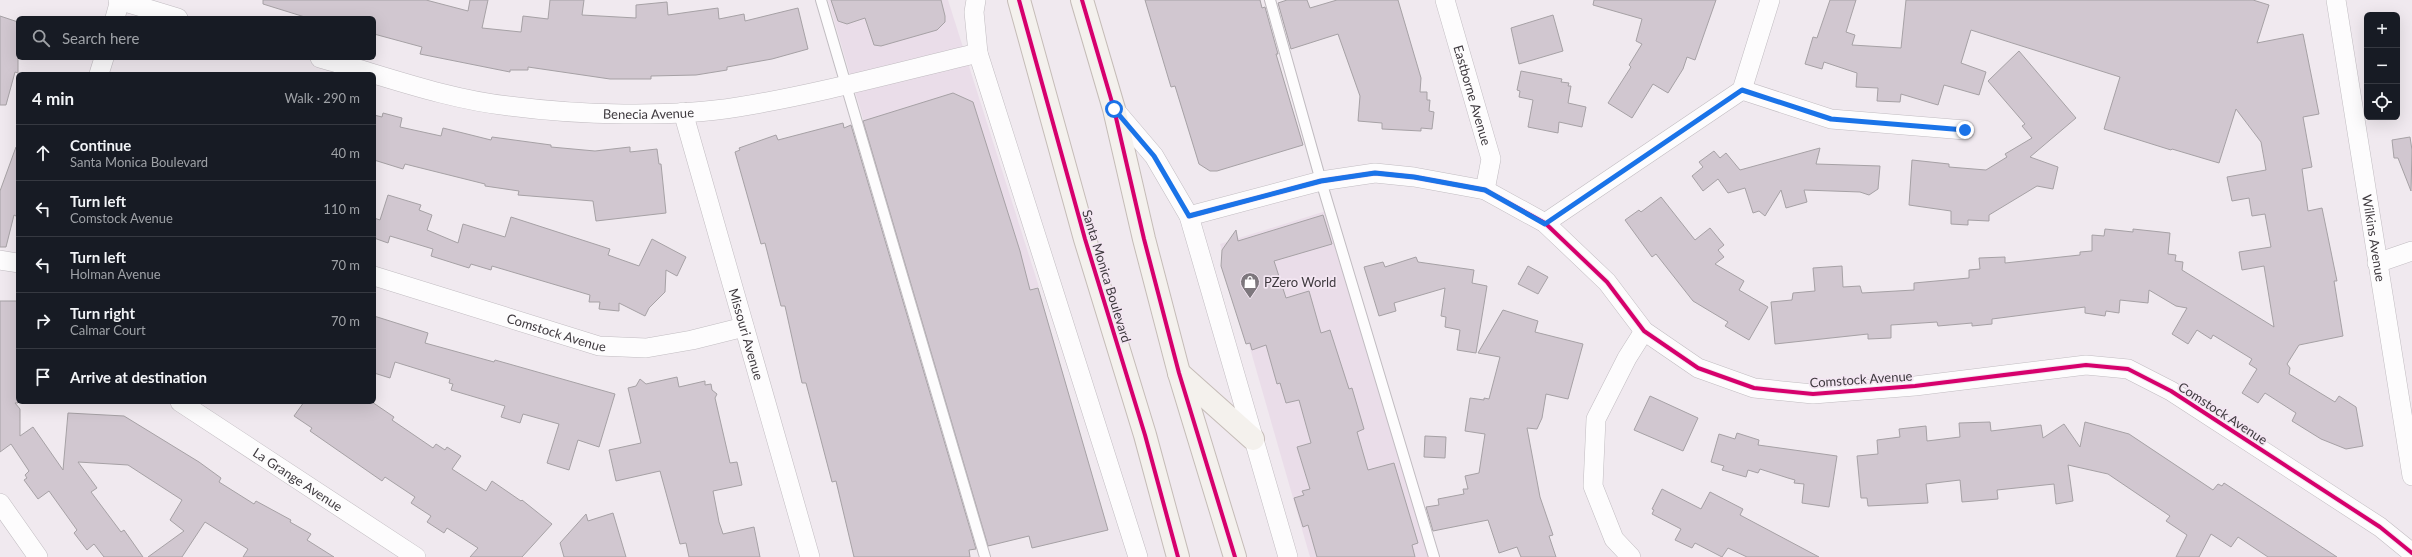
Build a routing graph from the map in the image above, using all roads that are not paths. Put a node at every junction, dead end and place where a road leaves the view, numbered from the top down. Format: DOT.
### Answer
graph roads {
  1 [pos="119,0"];
  2 [pos="821,0"];
  3 [pos="976,0"];
  4 [pos="1019,0"];
  5 [pos="1082,0"];
  6 [pos="1270,0"];
  7 [pos="1445,0"];
  8 [pos="1770,0"];
  9 [pos="2336,0"];
  10 [pos="115,16"];
  11 [pos="171,16"];
  12 [pos="978,53"];
  13 [pos="103,60"];
  14 [pos="327,60"];
  15 [pos="100,72"];
  16 [pos="369,72"];
  17 [pos="376,74"];
  18 [pos="846,85"];
  19 [pos="1742,90"];
  20 [pos="1114,109"];
  21 [pos="683,112"];
  22 [pos="1965,130"];
  23 [pos="1321,181"];
  24 [pos="1485,190"];
  25 [pos="1189,216"];
  26 [pos="1545,224"];
  27 [pos="2412,251"];
  28 [pos="0,260"];
  29 [pos="16,263"];
  30 [pos="2377,264"];
  31 [pos="376,277"];
  32 [pos="744,327"];
  33 [pos="1644,330"];
  34 [pos="1179,373"];
  35 [pos="183,404"];
  36 [pos="1253,439"];
  37 [pos="2412,476"];
  38 [pos="0,503"];
  39 [pos="2412,553"];
  40 [pos="38,557"];
  41 [pos="416,557"];
  42 [pos="810,557"];
  43 [pos="985,557"];
  44 [pos="1135,557"];
  45 [pos="1178,557"];
  46 [pos="1235,557"];
  47 [pos="1288,557"];
  48 [pos="1434,557"];
  49 [pos="1631,557"];
  1 -- 10 [label="street"];
  1 -- 11 [label="street"];
  2 -- 18 [label="lane"];
  3 -- 12 [label="street"];
  4 -- 45 [label="main road, Santa Monica Boulevard"];
  5 -- 20 [label="main road"];
  6 -- 23 [label="lane"];
  7 -- 24 [label="street, Eastborne Avenue"];
  8 -- 19 [label="street"];
  9 -- 30 [label="street, Wilkins Avenue"];
  12 -- 18 [label="street, Benecia Avenue"];
  12 -- 44 [label="street"];
  13 -- 15 [label="street"];
  14 -- 16 [label="street, Benecia Avenue"];
  17 -- 21 [label="street, Benecia Avenue"];
  18 -- 21 [label="street, Benecia Avenue"];
  18 -- 43 [label="lane"];
  19 -- 22 [label="street"];
  19 -- 26 [label="street"];
  20 -- 25 [label="street"];
  20 -- 34 [label="main road"];
  21 -- 32 [label="street, Missouri Avenue"];
  23 -- 24 [label="street, Comstock Avenue"];
  23 -- 25 [label="street, Comstock Avenue"];
  23 -- 48 [label="lane"];
  24 -- 26 [label="street, Comstock Avenue"];
  25 -- 36 [label="street"];
  26 -- 33 [label="street, Comstock Avenue"];
  27 -- 30 [label="street"];
  28 -- 29 [label="street"];
  30 -- 37 [label="street, Wilkins Avenue"];
  31 -- 32 [label="street, Comstock Avenue"];
  32 -- 42 [label="street, Missouri Avenue"];
  33 -- 39 [label="street, Comstock Avenue"];
  33 -- 49 [label="street"];
  34 -- 36 [label="main road"];
  34 -- 46 [label="main road"];
  35 -- 41 [label="street, La Grange Avenue"];
  36 -- 47 [label="street"];
  38 -- 40 [label="street"];
}
